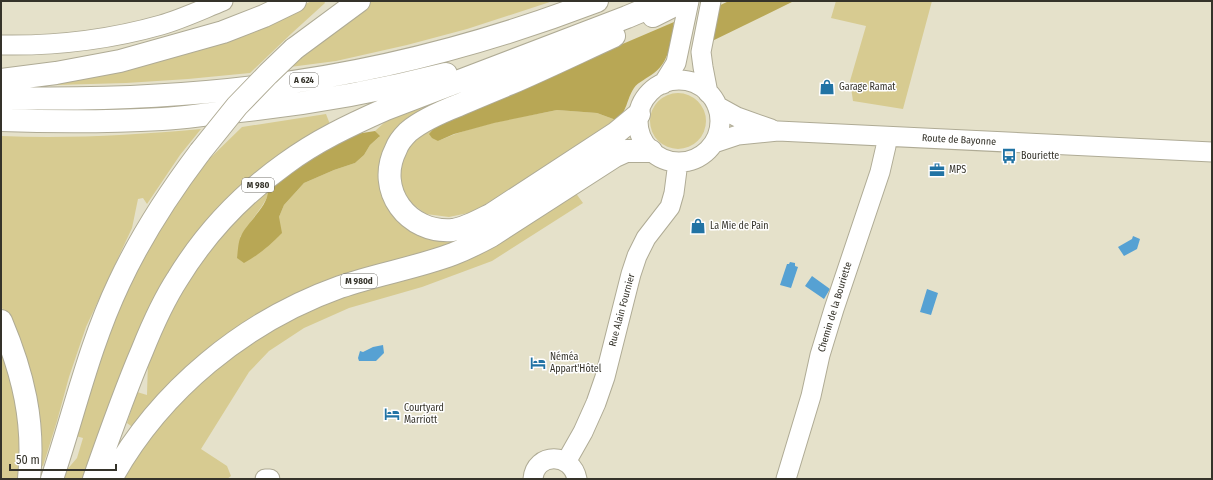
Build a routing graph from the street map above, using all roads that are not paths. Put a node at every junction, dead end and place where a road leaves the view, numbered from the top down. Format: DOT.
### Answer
graph roads {
  1 [pos="223,1"];
  2 [pos="295,1"];
  3 [pos="348,1"];
  4 [pos="359,1"];
  5 [pos="597,1"];
  6 [pos="665,1"];
  7 [pos="683,1"];
  8 [pos="689,1"];
  9 [pos="711,1"];
  10 [pos="564,41"];
  11 [pos="1,45"];
  12 [pos="294,49"];
  13 [pos="1,80"];
  14 [pos="663,84"];
  15 [pos="1,98"];
  16 [pos="713,99"];
  17 [pos="639,114"];
  18 [pos="1,120"];
  19 [pos="778,131"];
  20 [pos="887,137"];
  21 [pos="714,143"];
  22 [pos="651,150"];
  23 [pos="1212,152"];
  24 [pos="678,162"];
  25 [pos="1,320"];
  26 [pos="566,462"];
  27 [pos="29,479"];
  28 [pos="52,479"];
  29 [pos="94,479"];
  30 [pos="111,479"];
  31 [pos="265,479"];
  32 [pos="270,479"];
  33 [pos="533,479"];
  34 [pos="577,479"];
  35 [pos="786,479"];
  1 -- 11 [label="street"];
  2 -- 13 [label="highway"];
  3 -- 12 [label="highway"];
  4 -- 12 [label="highway"];
  5 -- 15 [label="highway, A 624"];
  6 -- 10 [label="highway, A 624"];
  7 -- 17 [label="highway"];
  8 -- 14 [label="street"];
  9 -- 16 [label="street"];
  10 -- 18 [label="highway, A 624"];
  10 -- 29 [label="highway, M 980"];
  12 -- 28 [label="highway, bridge"];
  14 -- 16 [label="street"];
  14 -- 17 [label="street"];
  16 -- 19 [label="street, Route de Bayonne"];
  16 -- 21 [label="street"];
  17 -- 22 [label="street"];
  19 -- 20 [label="street, Route de Bayonne"];
  19 -- 21 [label="street, Route de Bayonne"];
  20 -- 23 [label="street, Route de Bayonne"];
  20 -- 35 [label="street, Chemin de la Bouriette"];
  21 -- 24 [label="street"];
  22 -- 24 [label="street"];
  22 -- 30 [label="highway, M 980d"];
  24 -- 26 [label="street, Rue Alain Fournier"];
  25 -- 27 [label="highway"];
  26 -- 33 [label="street"];
  26 -- 34 [label="street"];
  31 -- 32 [label="street"];
}
